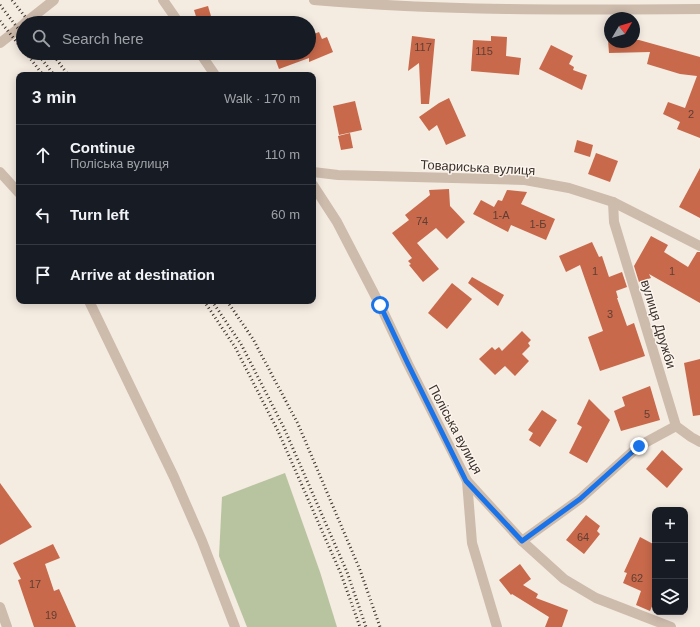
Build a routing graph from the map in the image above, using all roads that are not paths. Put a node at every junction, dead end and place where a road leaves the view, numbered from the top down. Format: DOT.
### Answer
graph roads {
  1 [pos="54,0"];
  2 [pos="163,0"];
  3 [pos="314,0"];
  4 [pos="700,10"];
  5 [pos="34,16"];
  6 [pos="174,16"];
  7 [pos="16,30"];
  8 [pos="0,43"];
  9 [pos="205,60"];
  10 [pos="213,72"];
  11 [pos="0,172"];
  12 [pos="316,172"];
  13 [pos="16,190"];
  14 [pos="316,191"];
  15 [pos="613,202"];
  16 [pos="700,246"];
  17 [pos="90,304"];
  18 [pos="676,426"];
  19 [pos="700,442"];
  20 [pos="466,481"];
  21 [pos="522,541"];
  22 [pos="0,607"];
  23 [pos="7,627"];
  24 [pos="235,627"];
  25 [pos="497,627"];
  26 [pos="671,627"];
  1 -- 5 [label="street"];
  2 -- 6 [label="street"];
  3 -- 4 [label="street"];
  7 -- 8 [label="street"];
  9 -- 10 [label="street"];
  11 -- 13 [label="street"];
  12 -- 15 [label="street, Товариська вулиця"];
  14 -- 20 [label="street, Поліська вулиця"];
  15 -- 16 [label="street, Товариська вулиця"];
  15 -- 18 [label="street, вулиця Дружби"];
  17 -- 24 [label="street"];
  18 -- 19 [label="street"];
  18 -- 21 [label="street"];
  20 -- 21 [label="street, Поліська вулиця"];
  20 -- 25 [label="street"];
  21 -- 26 [label="street, Поліська вулиця"];
  22 -- 23 [label="street"];
}
